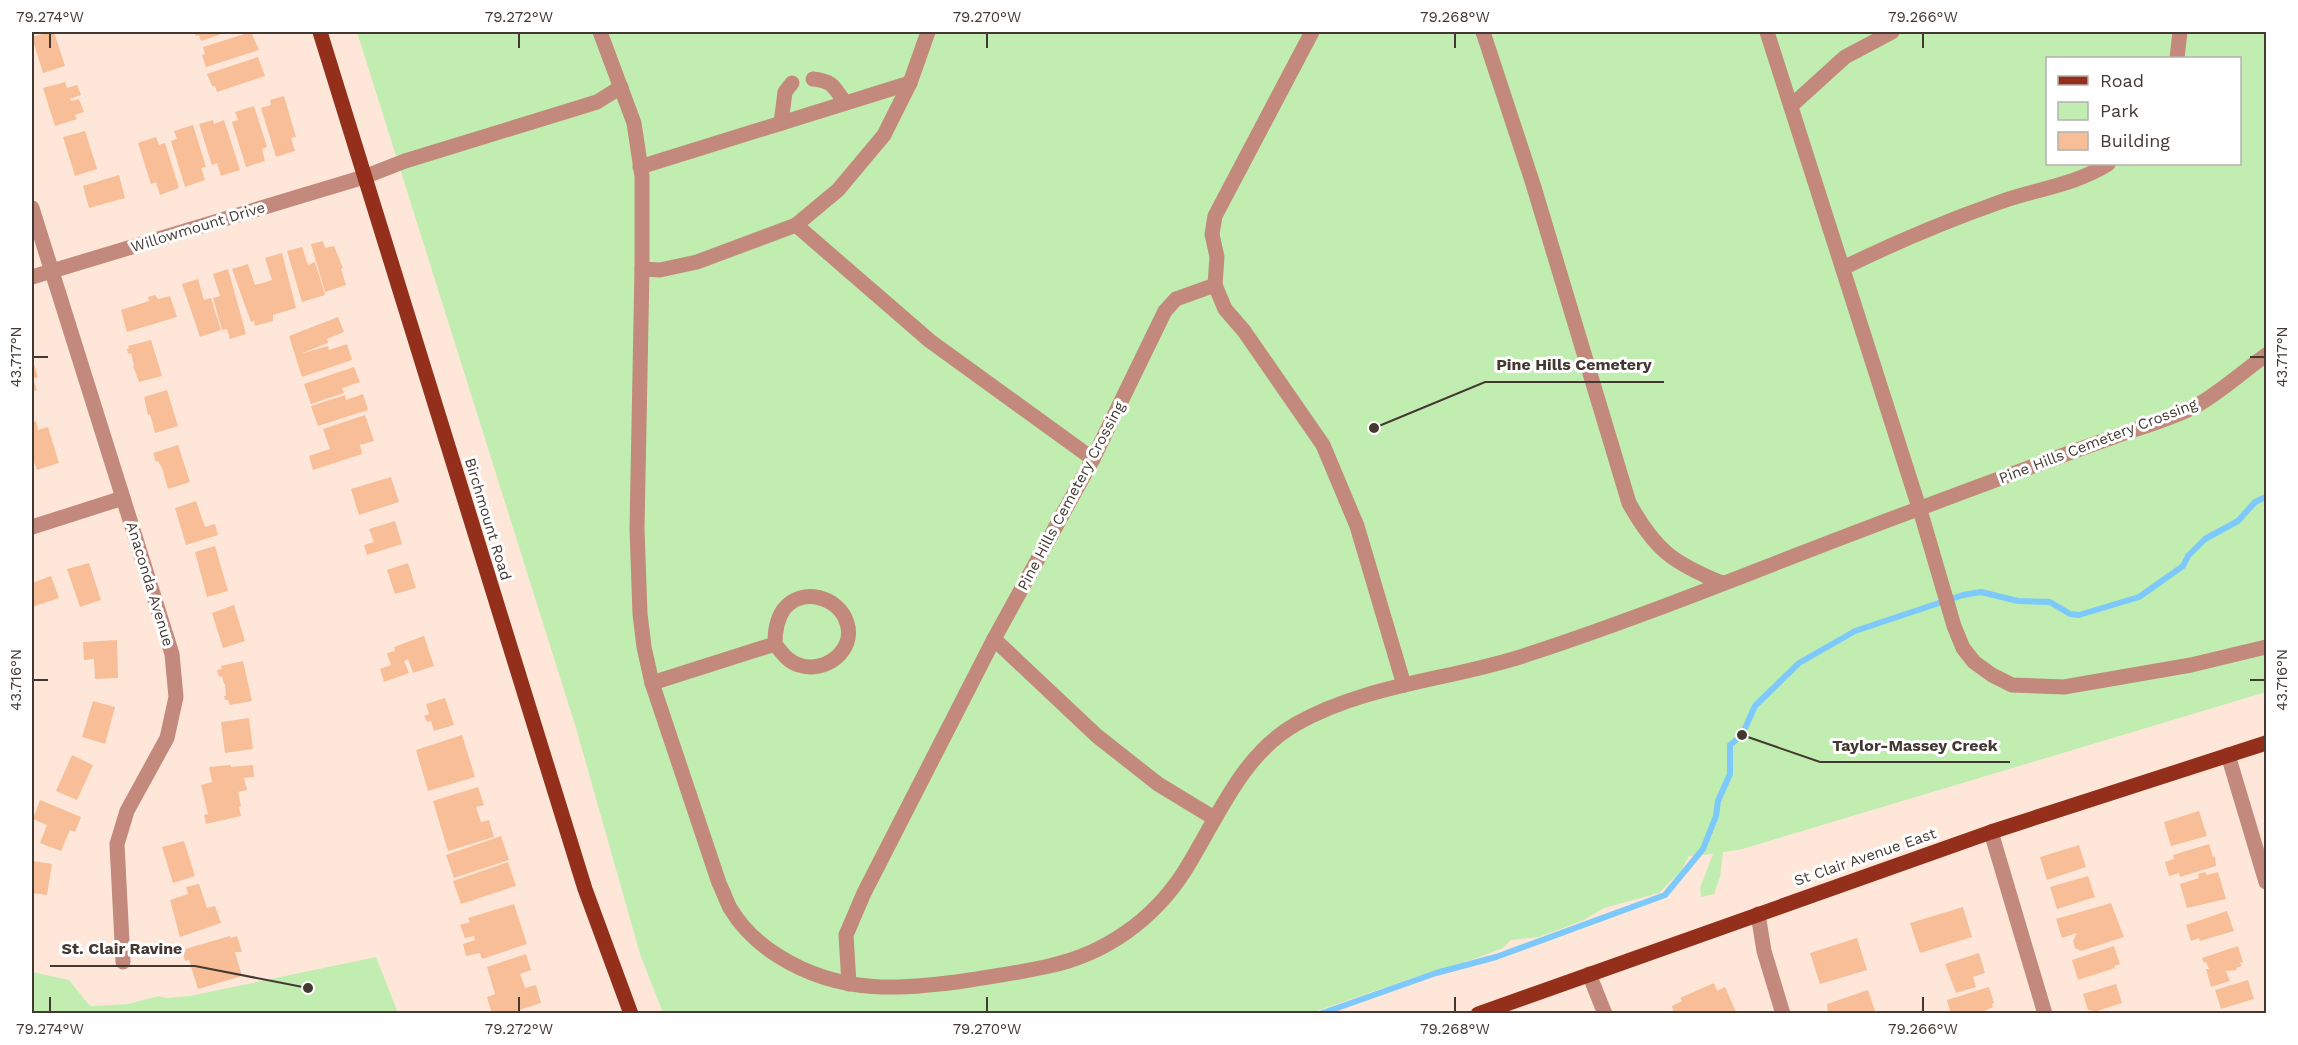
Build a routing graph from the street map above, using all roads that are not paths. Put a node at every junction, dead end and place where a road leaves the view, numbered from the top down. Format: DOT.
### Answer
graph roads {
  1 [pos="320,32"];
  2 [pos="600,32"];
  3 [pos="928,32"];
  4 [pos="1311,32"];
  5 [pos="1483,32"];
  6 [pos="1767,32"];
  7 [pos="1892,32"];
  8 [pos="2180,32"];
  9 [pos="2177,57"];
  10 [pos="813,79"];
  11 [pos="792,83"];
  12 [pos="910,83"];
  13 [pos="621,87"];
  14 [pos="845,103"];
  15 [pos="1791,106"];
  16 [pos="781,123"];
  17 [pos="2106,165"];
  18 [pos="640,167"];
  19 [pos="364,177"];
  20 [pos="32,208"];
  21 [pos="796,225"];
  22 [pos="1843,268"];
  23 [pos="642,269"];
  24 [pos="52,270"];
  25 [pos="32,277"];
  26 [pos="1215,285"];
  27 [pos="2266,355"];
  28 [pos="1093,459"];
  29 [pos="123,498"];
  30 [pos="1919,508"];
  31 [pos="32,527"];
  32 [pos="1722,583"];
  33 [pos="994,639"];
  34 [pos="775,644"];
  35 [pos="2266,647"];
  36 [pos="652,683"];
  37 [pos="1404,685"];
  38 [pos="2266,743"];
  39 [pos="2228,755"];
  40 [pos="1214,818"];
  41 [pos="1991,832"];
  42 [pos="2266,882"];
  43 [pos="1758,914"];
  44 [pos="123,962"];
  45 [pos="1589,974"];
  46 [pos="849,984"];
  47 [pos="631,1014"];
  48 [pos="1478,1014"];
  49 [pos="1605,1014"];
  50 [pos="1783,1014"];
  51 [pos="2045,1014"];
  1 -- 19 [label="main road, Birchmount Road"];
  2 -- 13 [label="street, Pine Hills Cemetery Crossing"];
  3 -- 12 [label="street"];
  4 -- 26 [label="street"];
  5 -- 32 [label="street"];
  6 -- 15 [label="street"];
  7 -- 15 [label="street"];
  8 -- 9 [label="street"];
  10 -- 14 [label="street"];
  11 -- 16 [label="street"];
  12 -- 14 [label="street"];
  12 -- 21 [label="street"];
  13 -- 18 [label="street, Pine Hills Cemetery Crossing"];
  13 -- 19 [label="street, Willowmount Drive"];
  14 -- 16 [label="street"];
  15 -- 22 [label="street"];
  16 -- 18 [label="street"];
  17 -- 22 [label="street"];
  18 -- 23 [label="street, Pine Hills Cemetery Crossing"];
  19 -- 24 [label="street, Willowmount Drive"];
  19 -- 47 [label="main road, Birchmount Road"];
  20 -- 24 [label="street, Anaconda Avenue"];
  21 -- 23 [label="street"];
  21 -- 28 [label="street"];
  22 -- 30 [label="street"];
  23 -- 36 [label="street, Pine Hills Cemetery Crossing"];
  24 -- 25 [label="street, Willowmount Drive"];
  24 -- 29 [label="street, Anaconda Avenue"];
  26 -- 28 [label="street, Pine Hills Cemetery Crossing"];
  26 -- 37 [label="street"];
  27 -- 30 [label="street, Pine Hills Cemetery Crossing"];
  28 -- 33 [label="street, Pine Hills Cemetery Crossing"];
  29 -- 31 [label="street"];
  29 -- 44 [label="street, Anaconda Avenue"];
  30 -- 32 [label="street, Pine Hills Cemetery Crossing"];
  30 -- 35 [label="street"];
  32 -- 37 [label="street, Pine Hills Cemetery Crossing"];
  33 -- 40 [label="street"];
  33 -- 46 [label="street, Pine Hills Cemetery Crossing"];
  34 -- 34 [label="street"];
  34 -- 36 [label="street"];
  36 -- 46 [label="street, Pine Hills Cemetery Crossing"];
  37 -- 40 [label="street, Pine Hills Cemetery Crossing"];
  38 -- 39 [label="main road, St Clair Avenue East"];
  39 -- 41 [label="main road, St Clair Avenue East"];
  39 -- 42 [label="street"];
  40 -- 46 [label="street, Pine Hills Cemetery Crossing"];
  41 -- 43 [label="main road, St Clair Avenue East"];
  41 -- 51 [label="street"];
  43 -- 45 [label="main road, St Clair Avenue East"];
  43 -- 50 [label="street"];
  45 -- 48 [label="main road, St Clair Avenue East"];
  45 -- 49 [label="street"];
}
